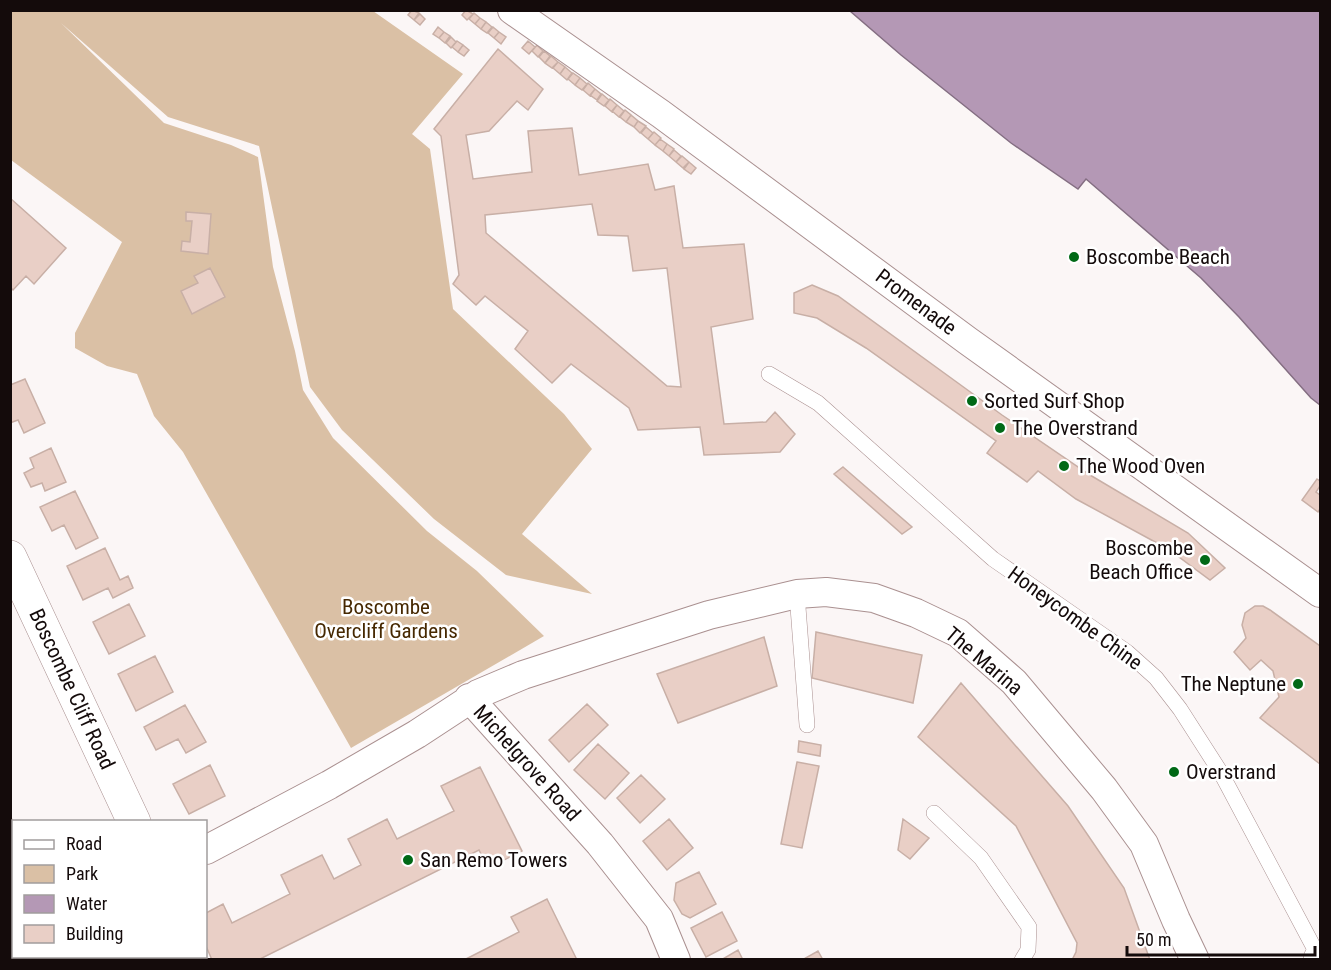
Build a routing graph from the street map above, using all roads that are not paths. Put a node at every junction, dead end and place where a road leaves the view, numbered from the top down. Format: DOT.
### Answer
graph roads {
  1 [pos="512,10"];
  2 [pos="769,374"];
  3 [pos="10,557"];
  4 [pos="1320,593"];
  5 [pos="797,594"];
  6 [pos="469,698"];
  7 [pos="807,725"];
  8 [pos="934,813"];
  9 [pos="133,820"];
  10 [pos="207,849"];
  11 [pos="1320,959"];
  12 [pos="676,960"];
  13 [pos="1022,960"];
  14 [pos="1196,960"];
  1 -- 4 [label="street, Promenade"];
  2 -- 11 [label="lane, Honeycombe Chine"];
  3 -- 9 [label="street, Boscombe Cliff Road"];
  5 -- 6 [label="street, The Marina"];
  5 -- 7 [label="lane"];
  5 -- 14 [label="street, The Marina"];
  6 -- 10 [label="street, Michelgrove Road"];
  6 -- 12 [label="street, Michelgrove Road"];
  8 -- 13 [label="lane"];
}
